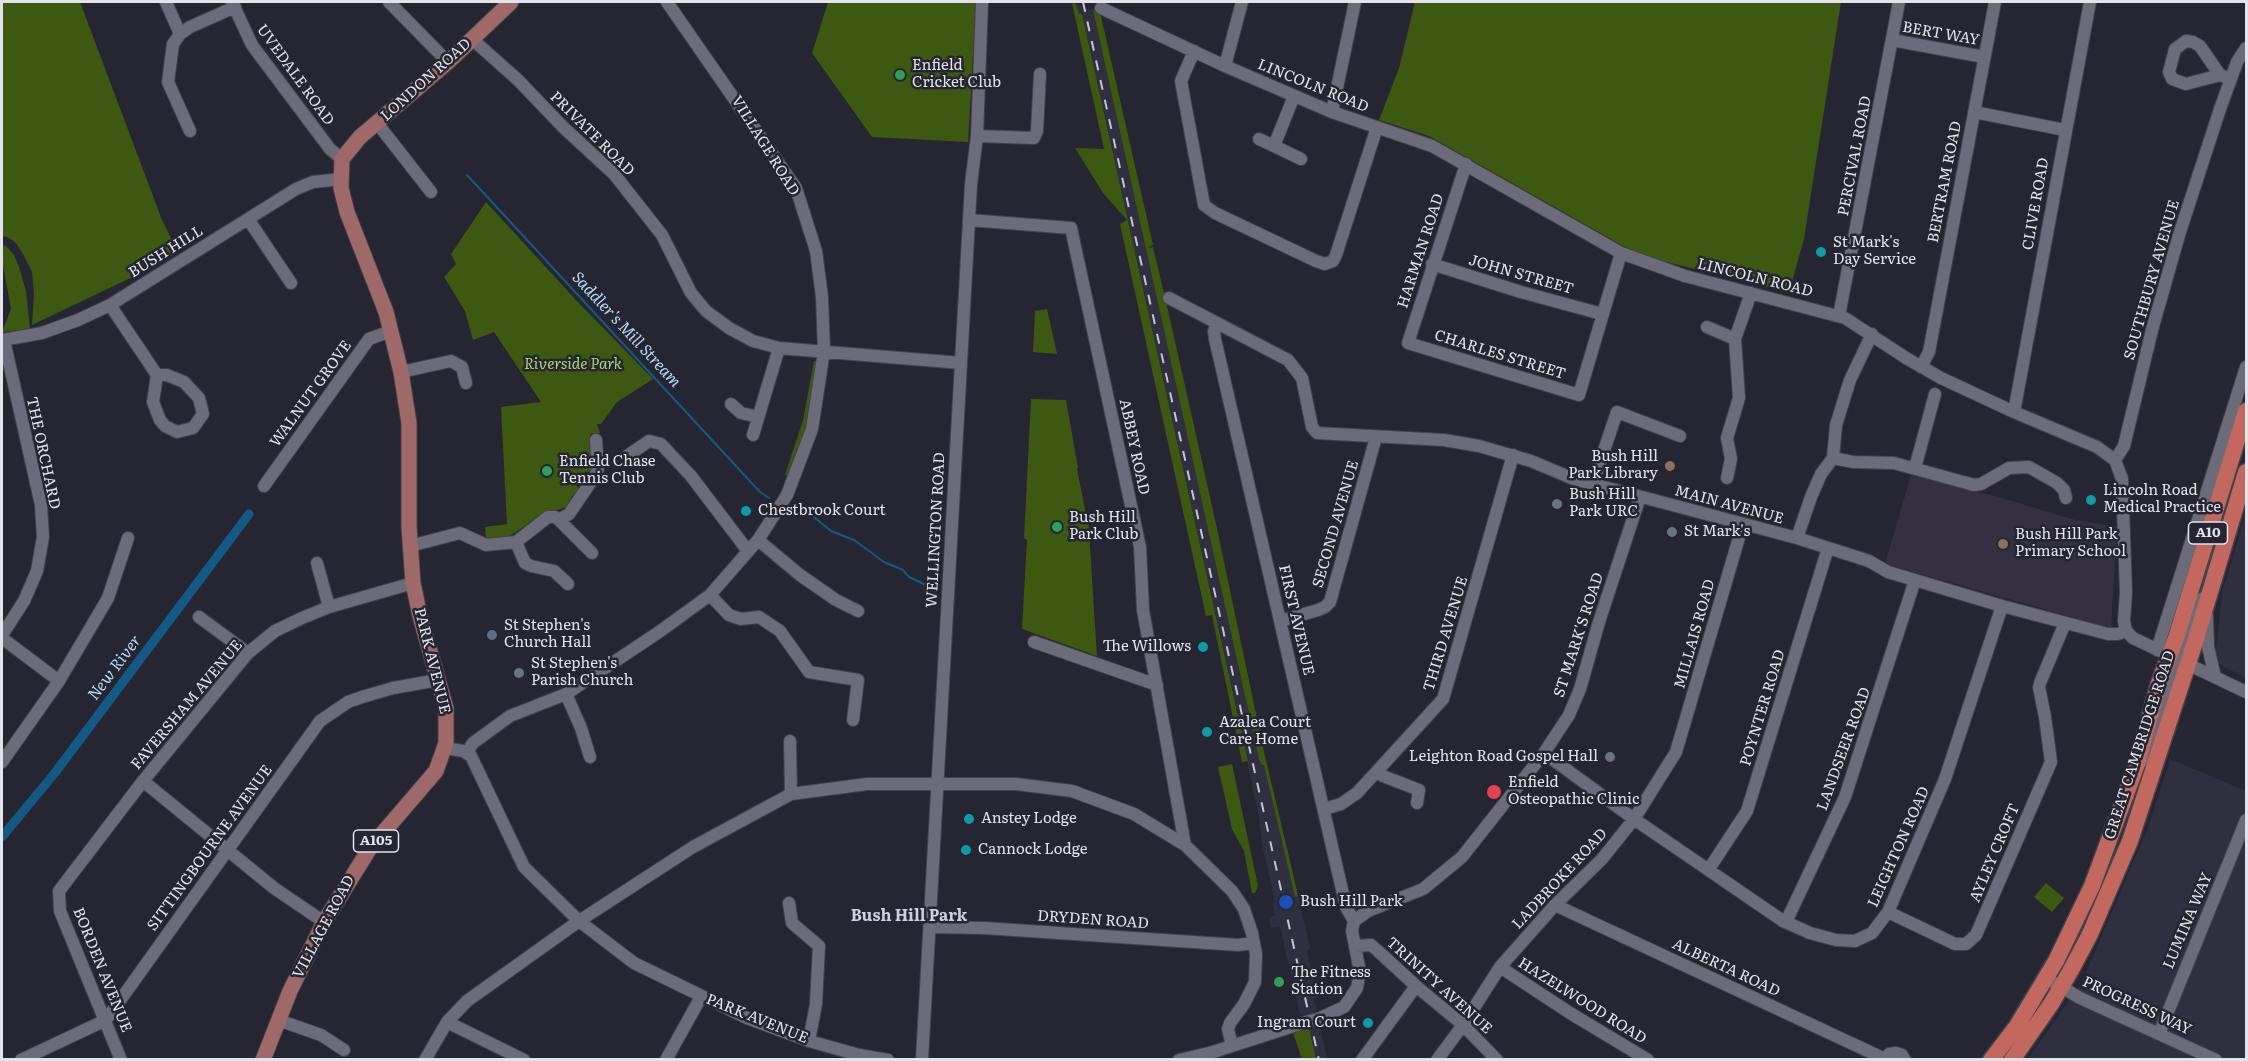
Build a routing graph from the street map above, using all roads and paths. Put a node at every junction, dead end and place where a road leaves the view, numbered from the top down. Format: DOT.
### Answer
graph roads {
  1 [pos="166,2"];
  2 [pos="389,2"];
  3 [pos="511,2"];
  4 [pos="667,2"];
  5 [pos="982,2"];
  6 [pos="1242,2"];
  7 [pos="1355,2"];
  8 [pos="1899,2"];
  9 [pos="1995,2"];
  10 [pos="2090,2"];
  11 [pos="233,4"];
  12 [pos="1101,8"];
  13 [pos="180,34"];
  14 [pos="472,39"];
  15 [pos="1892,40"];
  16 [pos="2247,48"];
  17 [pos="1194,51"];
  18 [pos="1984,57"];
  19 [pos="448,62"];
  20 [pos="1225,66"];
  21 [pos="1040,74"];
  22 [pos="1294,96"];
  23 [pos="1332,112"];
  24 [pos="1974,112"];
  25 [pos="377,123"];
  26 [pos="1377,127"];
  27 [pos="2065,130"];
  28 [pos="190,131"];
  29 [pos="977,136"];
  30 [pos="1259,139"];
  31 [pos="1274,146"];
  32 [pos="342,159"];
  33 [pos="1301,159"];
  34 [pos="1466,164"];
  35 [pos="341,179"];
  36 [pos="431,192"];
  37 [pos="248,219"];
  38 [pos="969,220"];
  39 [pos="1621,253"];
  40 [pos="1432,264"];
  41 [pos="291,283"];
  42 [pos="1751,293"];
  43 [pos="1169,298"];
  44 [pos="110,305"];
  45 [pos="1602,314"];
  46 [pos="1839,316"];
  47 [pos="1217,324"];
  48 [pos="1707,327"];
  49 [pos="391,332"];
  50 [pos="1872,334"];
  51 [pos="1735,339"];
  52 [pos="3,340"];
  53 [pos="1412,345"];
  54 [pos="779,348"];
  55 [pos="824,351"];
  56 [pos="962,363"];
  57 [pos="1921,367"];
  58 [pos="2247,368"];
  59 [pos="400,372"];
  60 [pos="157,375"];
  61 [pos="466,383"];
  62 [pos="1937,402"];
  63 [pos="731,404"];
  64 [pos="2247,411"];
  65 [pos="2014,412"];
  66 [pos="758,417"];
  67 [pos="753,435"];
  68 [pos="1680,436"];
  69 [pos="1376,437"];
  70 [pos="596,440"];
  71 [pos="1513,455"];
  72 [pos="627,456"];
  73 [pos="1833,458"];
  74 [pos="2115,460"];
  75 [pos="1914,468"];
  76 [pos="2247,472"];
  77 [pos="1727,477"];
  78 [pos="1593,483"];
  79 [pos="264,486"];
  80 [pos="1640,497"];
  81 [pos="2066,498"];
  82 [pos="559,519"];
  83 [pos="2232,520"];
  84 [pos="1743,524"];
  85 [pos="128,538"];
  86 [pos="1797,538"];
  87 [pos="758,540"];
  88 [pos="516,542"];
  89 [pos="410,546"];
  90 [pos="1828,548"];
  91 [pos="748,551"];
  92 [pos="592,553"];
  93 [pos="317,563"];
  94 [pos="2194,579"];
  95 [pos="1915,580"];
  96 [pos="413,583"];
  97 [pos="568,584"];
  98 [pos="710,595"];
  99 [pos="2208,600"];
  100 [pos="2002,606"];
  101 [pos="329,607"];
  102 [pos="858,611"];
  103 [pos="199,617"];
  104 [pos="1280,621"];
  105 [pos="2065,624"];
  106 [pos="2126,631"];
  107 [pos="2,637"];
  108 [pos="1037,646"];
  109 [pos="2163,652"];
  110 [pos="248,653"];
  111 [pos="2188,665"];
  112 [pos="2215,677"];
  113 [pos="438,680"];
  114 [pos="59,681"];
  115 [pos="1156,685"];
  116 [pos="2247,692"];
  117 [pos="566,694"];
  118 [pos="853,720"];
  119 [pos="790,741"];
  120 [pos="445,748"];
  121 [pos="466,752"];
  122 [pos="1676,752"];
  123 [pos="1544,753"];
  124 [pos="590,757"];
  125 [pos="2,762"];
  126 [pos="2136,767"];
  127 [pos="1377,771"];
  128 [pos="143,781"];
  129 [pos="936,783"];
  130 [pos="791,794"];
  131 [pos="1417,803"];
  132 [pos="1324,809"];
  133 [pos="1634,819"];
  134 [pos="2247,820"];
  135 [pos="1185,845"];
  136 [pos="227,850"];
  137 [pos="1709,869"];
  138 [pos="59,891"];
  139 [pos="789,903"];
  140 [pos="1555,905"];
  141 [pos="1888,912"];
  142 [pos="579,921"];
  143 [pos="1354,921"];
  144 [pos="324,922"];
  145 [pos="1786,922"];
  146 [pos="930,927"];
  147 [pos="1254,944"];
  148 [pos="1356,946"];
  149 [pos="1500,967"];
  150 [pos="2046,978"];
  151 [pos="1416,986"];
  152 [pos="2061,986"];
  153 [pos="701,997"];
  154 [pos="106,1020"];
  155 [pos="278,1020"];
  156 [pos="447,1022"];
  157 [pos="1463,1025"];
  158 [pos="2159,1034"];
  159 [pos="809,1041"];
  160 [pos="1232,1046"];
  161 [pos="344,1050"];
  162 [pos="21,1059"];
  163 [pos="121,1059"];
  164 [pos="263,1059"];
  165 [pos="425,1059"];
  166 [pos="524,1059"];
  167 [pos="666,1059"];
  168 [pos="888,1059"];
  169 [pos="922,1059"];
  170 [pos="1187,1059"];
  171 [pos="1362,1059"];
  172 [pos="1437,1059"];
  173 [pos="1497,1059"];
  174 [pos="1648,1059"];
  175 [pos="1885,1059"];
  176 [pos="1905,1059"];
  177 [pos="1990,1059"];
  178 [pos="2012,1059"];
  179 [pos="2216,1059"];
  1 -- 13 [label="street"];
  2 -- 19 [label="street"];
  3 -- 14 [label="main road, LONDON ROAD"];
  4 -- 55 [label="street, VILLAGE ROAD"];
  5 -- 29 [label="street, WELLINGTON ROAD"];
  6 -- 20 [label="street"];
  7 -- 23 [label="street"];
  8 -- 15 [label="street, PERCIVAL ROAD"];
  9 -- 18 [label="street, BERTRAM ROAD"];
  10 -- 27 [label="street, CLIVE ROAD"];
  11 -- 13 [label="street"];
  11 -- 32 [label="street, UVEDALE ROAD"];
  12 -- 17 [label="street, LINCOLN ROAD"];
  13 -- 28 [label="street"];
  14 -- 19 [label="main road, LONDON ROAD"];
  14 -- 54 [label="street, PRIVATE ROAD"];
  15 -- 18 [label="street, BERT WAY"];
  15 -- 46 [label="street, PERCIVAL ROAD"];
  16 -- 74 [label="street, SOUTHBURY AVENUE"];
  17 -- 20 [label="street, LINCOLN ROAD"];
  17 -- 26 [label="street"];
  18 -- 24 [label="street, BERTRAM ROAD"];
  19 -- 25 [label="main road, LONDON ROAD"];
  20 -- 22 [label="street, LINCOLN ROAD"];
  21 -- 29 [label="street"];
  22 -- 23 [label="street, LINCOLN ROAD"];
  22 -- 31 [label="street"];
  23 -- 26 [label="street, LINCOLN ROAD"];
  24 -- 27 [label="street"];
  24 -- 57 [label="street, BERTRAM ROAD"];
  25 -- 32 [label="main road, LONDON ROAD"];
  25 -- 36 [label="street"];
  26 -- 34 [label="street, LINCOLN ROAD"];
  27 -- 65 [label="street, CLIVE ROAD"];
  29 -- 38 [label="street, WELLINGTON ROAD"];
  30 -- 31 [label="street"];
  31 -- 33 [label="street"];
  32 -- 35 [label="main road, PARK AVENUE / A105"];
  34 -- 39 [label="street, LINCOLN ROAD"];
  34 -- 40 [label="street, HARMAN ROAD"];
  35 -- 37 [label="street, BUSH HILL"];
  35 -- 49 [label="main road, PARK AVENUE / A105"];
  37 -- 41 [label="street"];
  37 -- 44 [label="street, BUSH HILL"];
  38 -- 56 [label="street, WELLINGTON ROAD"];
  38 -- 115 [label="street, ABBEY ROAD"];
  39 -- 42 [label="street, LINCOLN ROAD"];
  39 -- 45 [label="street"];
  40 -- 45 [label="street, JOHN STREET"];
  40 -- 53 [label="street, HARMAN ROAD"];
  42 -- 46 [label="street, LINCOLN ROAD"];
  42 -- 51 [label="street"];
  43 -- 47 [label="street"];
  44 -- 52 [label="street, BUSH HILL"];
  44 -- 60 [label="street"];
  45 -- 53 [label="street, CHARLES STREET"];
  46 -- 50 [label="street, LINCOLN ROAD"];
  47 -- 69 [label="street, MAIN AVENUE"];
  47 -- 104 [label="street, FIRST AVENUE"];
  48 -- 51 [label="street"];
  49 -- 59 [label="main road, PARK AVENUE / A105"];
  49 -- 79 [label="street, WALNUT GROVE"];
  50 -- 57 [label="street, LINCOLN ROAD"];
  50 -- 73 [label="street"];
  51 -- 77 [label="street"];
  52 -- 107 [label="street, THE ORCHARD"];
  54 -- 55 [label="street, PRIVATE ROAD"];
  54 -- 66 [label="street"];
  55 -- 56 [label="street, PRIVATE ROAD"];
  55 -- 87 [label="street, VILLAGE ROAD"];
  56 -- 129 [label="street, WELLINGTON ROAD"];
  57 -- 65 [label="street, LINCOLN ROAD"];
  58 -- 109 [label="street, GREAT CAMBRIDGE ROAD"];
  59 -- 61 [label="street"];
  59 -- 89 [label="main road, PARK AVENUE / A105"];
  60 -- 60 [label="street"];
  62 -- 75 [label="street"];
  63 -- 66 [label="street"];
  64 -- 94 [label="highway, GREAT CAMBRIDGE ROAD / A10"];
  65 -- 74 [label="street, LINCOLN ROAD"];
  66 -- 67 [label="street"];
  68 -- 78 [label="street"];
  69 -- 71 [label="street, MAIN AVENUE"];
  69 -- 104 [label="street, SECOND AVENUE"];
  70 -- 82 [label="street"];
  71 -- 78 [label="street, MAIN AVENUE"];
  71 -- 127 [label="street, THIRD AVENUE"];
  72 -- 91 [label="street"];
  73 -- 75 [label="street"];
  73 -- 86 [label="street"];
  74 -- 106 [label="street"];
  75 -- 81 [label="street"];
  76 -- 83 [label="highway, GREAT CAMBRIDGE ROAD / A10"];
  78 -- 80 [label="street, MAIN AVENUE"];
  80 -- 84 [label="street, MAIN AVENUE"];
  80 -- 123 [label="street, ST MARK'S ROAD"];
  82 -- 88 [label="street"];
  82 -- 92 [label="street"];
  83 -- 94 [label="highway, A10"];
  83 -- 99 [label="highway, GREAT CAMBRIDGE ROAD / A10"];
  84 -- 86 [label="street, MAIN AVENUE"];
  84 -- 122 [label="street, MILLAIS ROAD"];
  85 -- 114 [label="street"];
  86 -- 90 [label="street, MAIN AVENUE"];
  87 -- 91 [label="street, VILLAGE ROAD"];
  87 -- 102 [label="street"];
  88 -- 89 [label="street"];
  88 -- 97 [label="street"];
  89 -- 96 [label="main road, PARK AVENUE / A105"];
  90 -- 95 [label="street, MAIN AVENUE"];
  90 -- 137 [label="street, POYNTER ROAD"];
  91 -- 98 [label="street, VILLAGE ROAD"];
  93 -- 101 [label="street"];
  94 -- 109 [label="highway, GREAT CAMBRIDGE ROAD / A10"];
  95 -- 100 [label="street, MAIN AVENUE"];
  95 -- 145 [label="street, LANDSEER ROAD"];
  96 -- 101 [label="street, FAVERSHAM AVENUE"];
  96 -- 113 [label="main road, PARK AVENUE / A105"];
  98 -- 117 [label="street, VILLAGE ROAD"];
  98 -- 118 [label="street"];
  99 -- 109 [label="street"];
  99 -- 111 [label="highway, GREAT CAMBRIDGE ROAD / A10"];
  99 -- 112 [label="street"];
  100 -- 105 [label="street, MAIN AVENUE"];
  100 -- 141 [label="street, LEIGHTON ROAD"];
  101 -- 110 [label="street, FAVERSHAM AVENUE"];
  103 -- 110 [label="street"];
  104 -- 132 [label="street, FIRST AVENUE"];
  105 -- 106 [label="street, MAIN AVENUE"];
  105 -- 141 [label="street, AYLEY CROFT"];
  106 -- 109 [label="street"];
  107 -- 114 [label="street"];
  108 -- 115 [label="street"];
  109 -- 111 [label="street"];
  109 -- 126 [label="highway, GREAT CAMBRIDGE ROAD / A10"];
  110 -- 128 [label="street, FAVERSHAM AVENUE"];
  111 -- 112 [label="street"];
  111 -- 126 [label="street, A10"];
  111 -- 152 [label="highway, GREAT CAMBRIDGE ROAD / A10"];
  112 -- 116 [label="street"];
  113 -- 120 [label="main road, PARK AVENUE / A105"];
  113 -- 136 [label="street, SITTINGBOURNE AVENUE"];
  114 -- 125 [label="street"];
  115 -- 135 [label="street, ABBEY ROAD"];
  117 -- 121 [label="street, VILLAGE ROAD"];
  117 -- 124 [label="street"];
  119 -- 130 [label="street"];
  120 -- 121 [label="street"];
  120 -- 144 [label="main road, VILLAGE ROAD / A105"];
  121 -- 142 [label="street, PARK AVENUE"];
  122 -- 133 [label="street, LADBROKE ROAD"];
  123 -- 133 [label="street, LEIGHTON ROAD"];
  123 -- 143 [label="street, ST MARK'S ROAD"];
  126 -- 150 [label="highway, GREAT CAMBRIDGE ROAD / A10"];
  127 -- 131 [label="street"];
  127 -- 132 [label="street, THIRD AVENUE"];
  128 -- 136 [label="street"];
  128 -- 138 [label="street, FAVERSHAM AVENUE"];
  129 -- 130 [label="street"];
  129 -- 135 [label="street"];
  129 -- 146 [label="street, WELLINGTON ROAD"];
  130 -- 142 [label="street"];
  132 -- 143 [label="street, FIRST AVENUE"];
  133 -- 137 [label="street, LEIGHTON ROAD"];
  133 -- 140 [label="street, LADBROKE ROAD"];
  134 -- 158 [label="street, LUMINA WAY"];
  135 -- 147 [label="street"];
  136 -- 144 [label="street"];
  136 -- 154 [label="street, SITTINGBOURNE AVENUE"];
  137 -- 145 [label="street, LEIGHTON ROAD"];
  138 -- 154 [label="street, BORDEN AVENUE"];
  139 -- 159 [label="street"];
  140 -- 149 [label="street, LADBROKE ROAD"];
  140 -- 175 [label="street, ALBERTA ROAD"];
  141 -- 145 [label="street, LEIGHTON ROAD"];
  142 -- 153 [label="street, PARK AVENUE"];
  142 -- 156 [label="street"];
  143 -- 148 [label="street, FIRST AVENUE"];
  144 -- 155 [label="main road, VILLAGE ROAD / A105"];
  146 -- 147 [label="street, DRYDEN ROAD"];
  146 -- 169 [label="street, WELLINGTON ROAD"];
  147 -- 160 [label="street"];
  148 -- 151 [label="street, TRINITY AVENUE"];
  148 -- 160 [label="street, FIRST AVENUE"];
  149 -- 157 [label="street, LADBROKE ROAD"];
  149 -- 174 [label="street, HAZELWOOD ROAD"];
  150 -- 152 [label="street, PROGRESS WAY"];
  150 -- 177 [label="highway, GREAT CAMBRIDGE ROAD / A10"];
  151 -- 157 [label="street, TRINITY AVENUE"];
  151 -- 171 [label="street"];
  152 -- 158 [label="street, PROGRESS WAY"];
  152 -- 178 [label="highway, GREAT CAMBRIDGE ROAD / A10"];
  153 -- 159 [label="street, PARK AVENUE"];
  153 -- 167 [label="street"];
  154 -- 162 [label="street, SITTINGBOURNE AVENUE"];
  154 -- 163 [label="street, BORDEN AVENUE"];
  155 -- 161 [label="street"];
  155 -- 164 [label="main road, VILLAGE ROAD / A105"];
  156 -- 165 [label="street"];
  156 -- 166 [label="street"];
  157 -- 172 [label="street, LADBROKE ROAD"];
  157 -- 173 [label="street, TRINITY AVENUE"];
  158 -- 179 [label="street, PROGRESS WAY"];
  159 -- 168 [label="street, PARK AVENUE"];
  160 -- 170 [label="street"];
  175 -- 176 [label="street, ALBERTA ROAD"];
}
